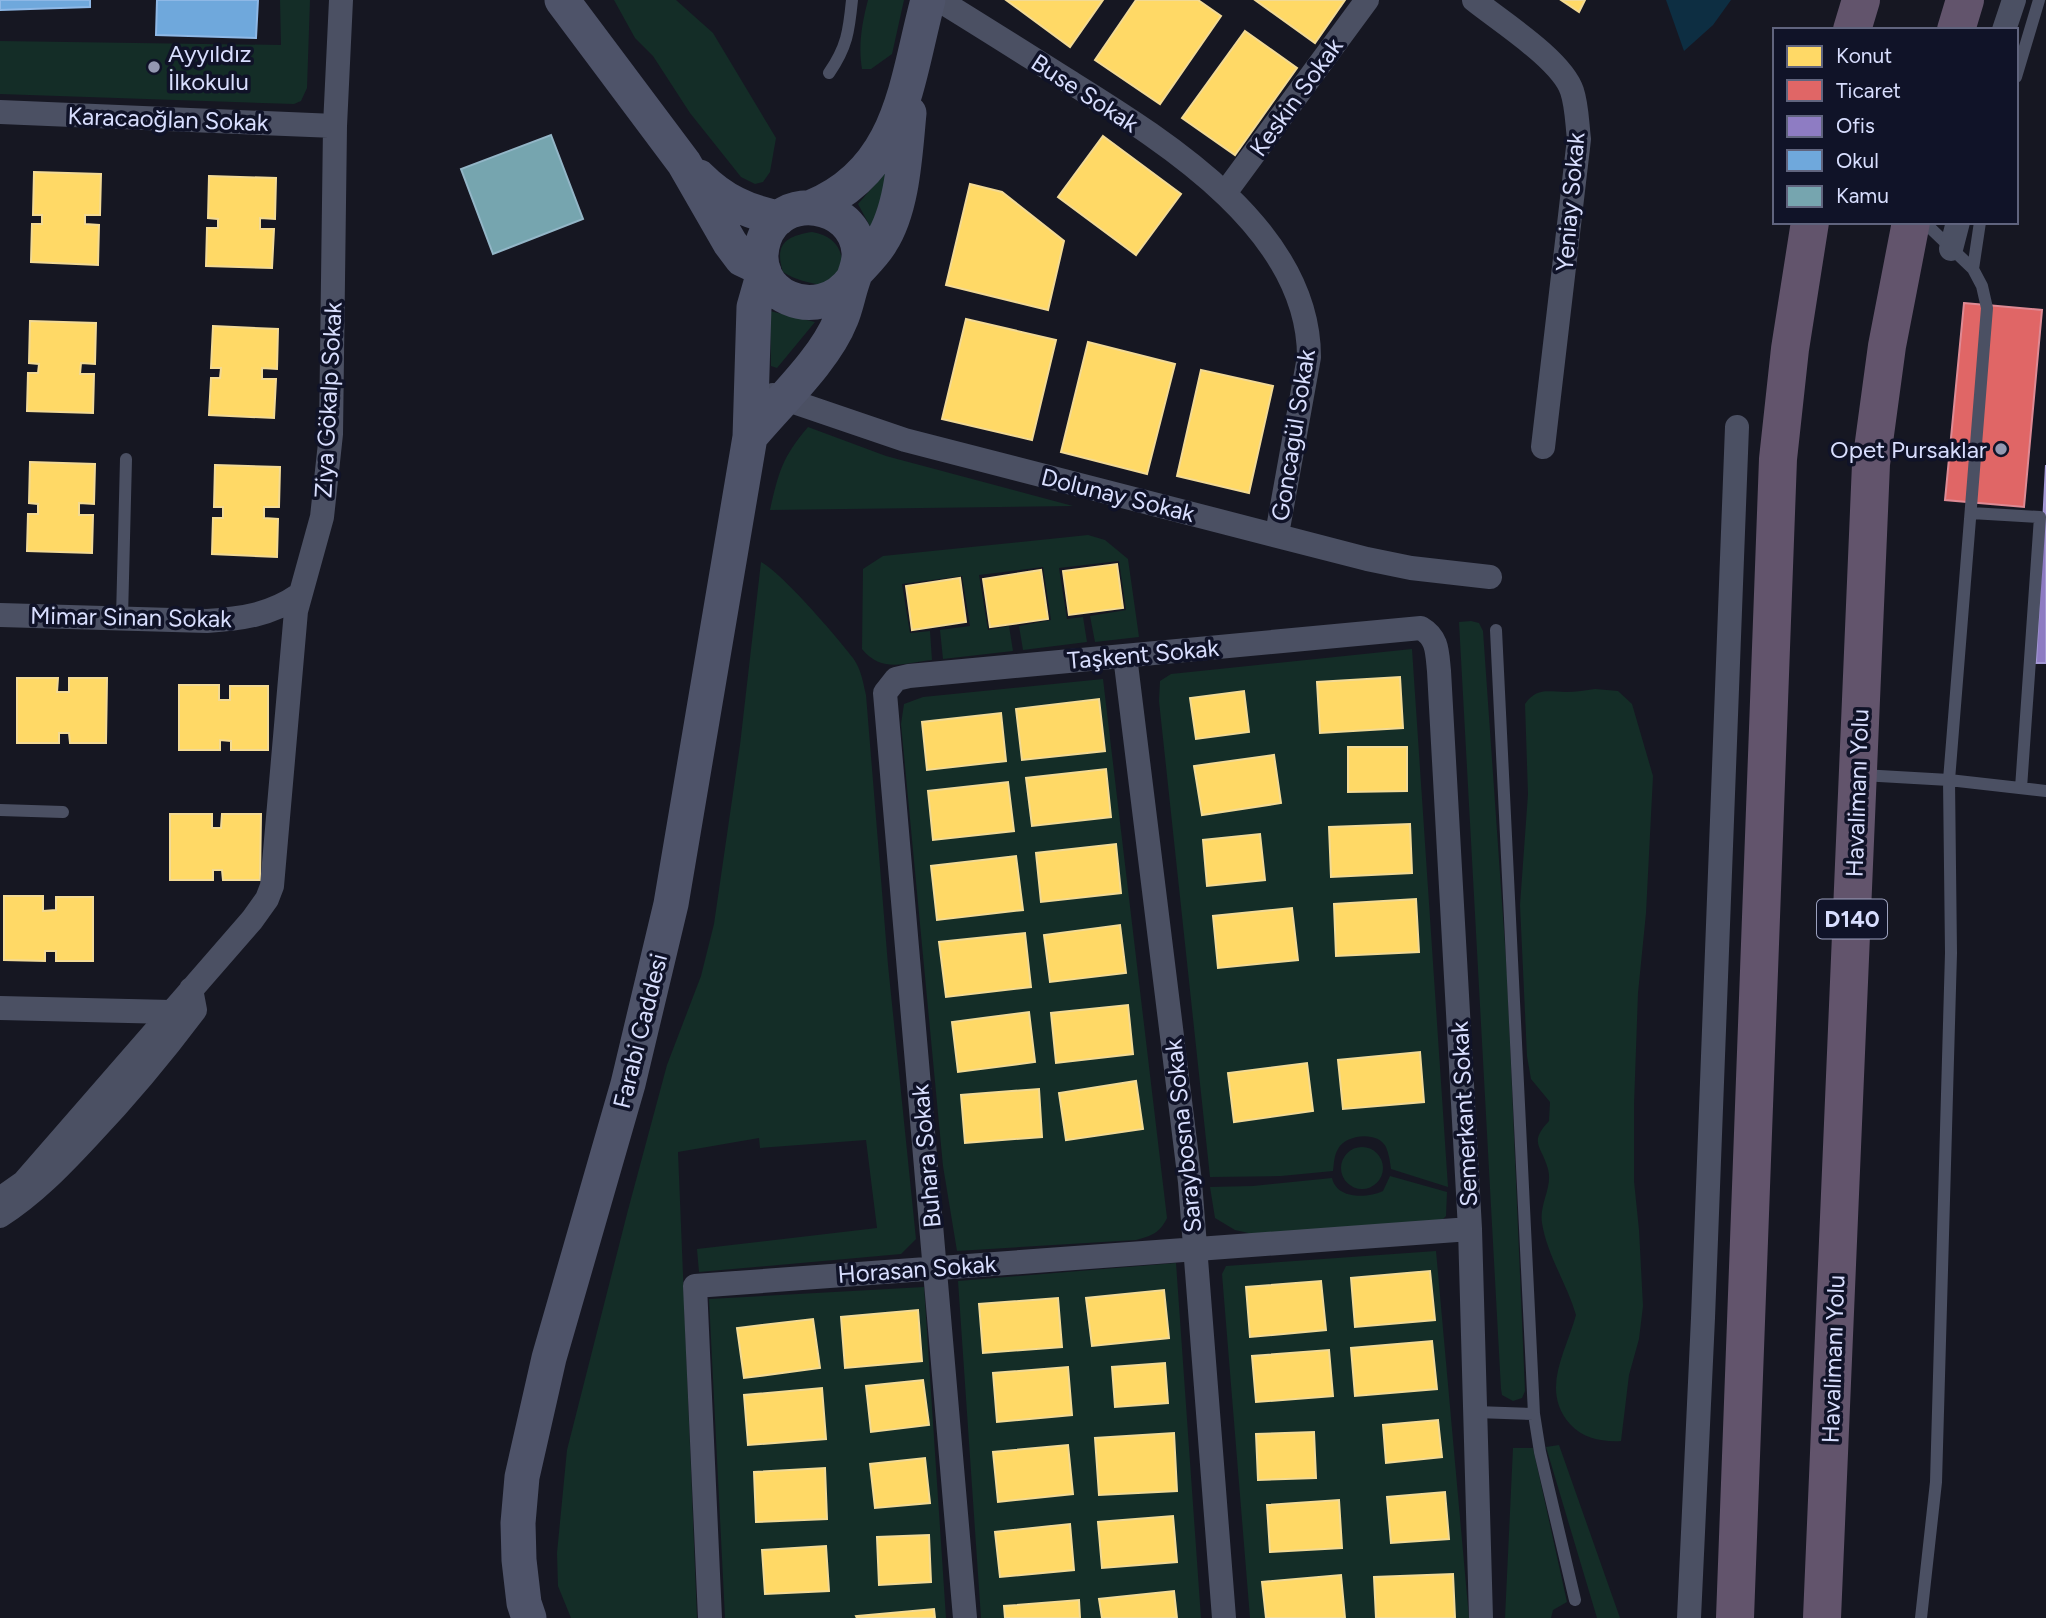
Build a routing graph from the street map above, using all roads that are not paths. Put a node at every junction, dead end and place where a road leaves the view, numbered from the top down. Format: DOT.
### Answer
graph roads {
  1 [pos="341,0"];
  2 [pos="562,0"];
  3 [pos="852,0"];
  4 [pos="928,0"];
  5 [pos="939,0"];
  6 [pos="1367,0"];
  7 [pos="1474,0"];
  8 [pos="1861,0"];
  9 [pos="1965,0"];
  10 [pos="2014,0"];
  11 [pos="2039,0"];
  12 [pos="1853,28"];
  13 [pos="1957,28"];
  14 [pos="2005,28"];
  15 [pos="918,44"];
  16 [pos="2018,70"];
  17 [pos="829,73"];
  18 [pos="0,112"];
  19 [pos="335,126"];
  20 [pos="684,163"];
  21 [pos="1226,193"];
  22 [pos="812,207"];
  23 [pos="779,218"];
  24 [pos="1810,224"];
  25 [pos="1911,224"];
  26 [pos="1926,224"];
  27 [pos="1957,224"];
  28 [pos="1980,224"];
  29 [pos="1951,249"];
  30 [pos="1973,269"];
  31 [pos="764,271"];
  32 [pos="854,276"];
  33 [pos="768,393"];
  34 [pos="1737,427"];
  35 [pos="1543,447"];
  36 [pos="125,459"];
  37 [pos="1970,513"];
  38 [pos="1277,534"];
  39 [pos="1490,577"];
  40 [pos="299,595"];
  41 [pos="0,615"];
  42 [pos="122,618"];
  43 [pos="1410,629"];
  44 [pos="1496,630"];
  45 [pos="1125,656"];
  46 [pos="885,693"];
  47 [pos="1858,775"];
  48 [pos="1949,780"];
  49 [pos="2021,788"];
  50 [pos="2046,791"];
  51 [pos="0,810"];
  52 [pos="63,812"];
  53 [pos="191,989"];
  54 [pos="0,1008"];
  55 [pos="171,1012"];
  56 [pos="0,1199"];
  57 [pos="0,1216"];
  58 [pos="1470,1229"];
  59 [pos="1196,1249"];
  60 [pos="936,1268"];
  61 [pos="1476,1412"];
  62 [pos="1534,1413"];
  63 [pos="1575,1600"];
  64 [pos="529,1618"];
  65 [pos="710,1618"];
  66 [pos="965,1618"];
  67 [pos="1224,1618"];
  68 [pos="1481,1618"];
  69 [pos="1689,1618"];
  70 [pos="1735,1618"];
  71 [pos="1822,1618"];
  72 [pos="1921,1618"];
  1 -- 19 [label="street, Ziya Gökalp Sokak"];
  2 -- 20 [label="street"];
  3 -- 17 [label="lane"];
  4 -- 15 [label="street"];
  5 -- 21 [label="street, Buse Sokak"];
  6 -- 21 [label="street, Keskin Sokak"];
  7 -- 35 [label="street, Yeniay Sokak"];
  8 -- 12 [label="highway"];
  9 -- 13 [label="highway"];
  10 -- 14 [label="street"];
  11 -- 16 [label="lane"];
  15 -- 22 [label="street"];
  15 -- 32 [label="street"];
  18 -- 19 [label="street, Karacaoğlan Sokak"];
  19 -- 40 [label="street, Ziya Gökalp Sokak"];
  20 -- 23 [label="street"];
  20 -- 31 [label="street"];
  21 -- 38 [label="street, Goncagül Sokak"];
  22 -- 23 [label="street"];
  22 -- 32 [label="street"];
  23 -- 31 [label="street"];
  24 -- 70 [label="highway"];
  25 -- 47 [label="highway, Havalimanı Yolu / D140"];
  26 -- 29 [label="lane"];
  27 -- 29 [label="street"];
  28 -- 30 [label="lane"];
  29 -- 30 [label="lane"];
  30 -- 37 [label="lane"];
  31 -- 32 [label="street"];
  31 -- 33 [label="street, Farabi Caddesi"];
  32 -- 33 [label="street"];
  33 -- 38 [label="street, Dolunay Sokak"];
  33 -- 64 [label="street, Farabi Caddesi"];
  34 -- 69 [label="street"];
  36 -- 42 [label="lane"];
  37 -- 48 [label="lane"];
  37 -- 49 [label="lane"];
  38 -- 39 [label="street, Dolunay Sokak"];
  40 -- 42 [label="street, Mimar Sinan Sokak"];
  40 -- 53 [label="street, Ziya Gökalp Sokak"];
  41 -- 42 [label="street, Mimar Sinan Sokak"];
  43 -- 45 [label="street, Taşkent Sokak"];
  43 -- 58 [label="street, Semerkant Sokak"];
  44 -- 62 [label="lane"];
  45 -- 46 [label="street, Taşkent Sokak"];
  45 -- 59 [label="street, Saraybosna Sokak"];
  46 -- 60 [label="street, Buhara Sokak"];
  47 -- 48 [label="lane"];
  47 -- 71 [label="highway, Havalimanı Yolu / D140"];
  48 -- 49 [label="lane"];
  48 -- 72 [label="lane"];
  49 -- 50 [label="lane"];
  51 -- 52 [label="lane"];
  53 -- 55 [label="street, Ziya Gökalp Sokak"];
  53 -- 57 [label="street"];
  54 -- 55 [label="street"];
  55 -- 56 [label="street, Ziya Gökalp Sokak"];
  58 -- 59 [label="street, Horasan Sokak"];
  58 -- 61 [label="street, Semerkant Sokak"];
  59 -- 60 [label="street, Horasan Sokak"];
  59 -- 67 [label="street, Saraybosna Sokak"];
  60 -- 65 [label="street, Horasan Sokak"];
  60 -- 66 [label="street, Buhara Sokak"];
  61 -- 62 [label="lane"];
  61 -- 68 [label="street, Semerkant Sokak"];
  62 -- 63 [label="lane"];
}
